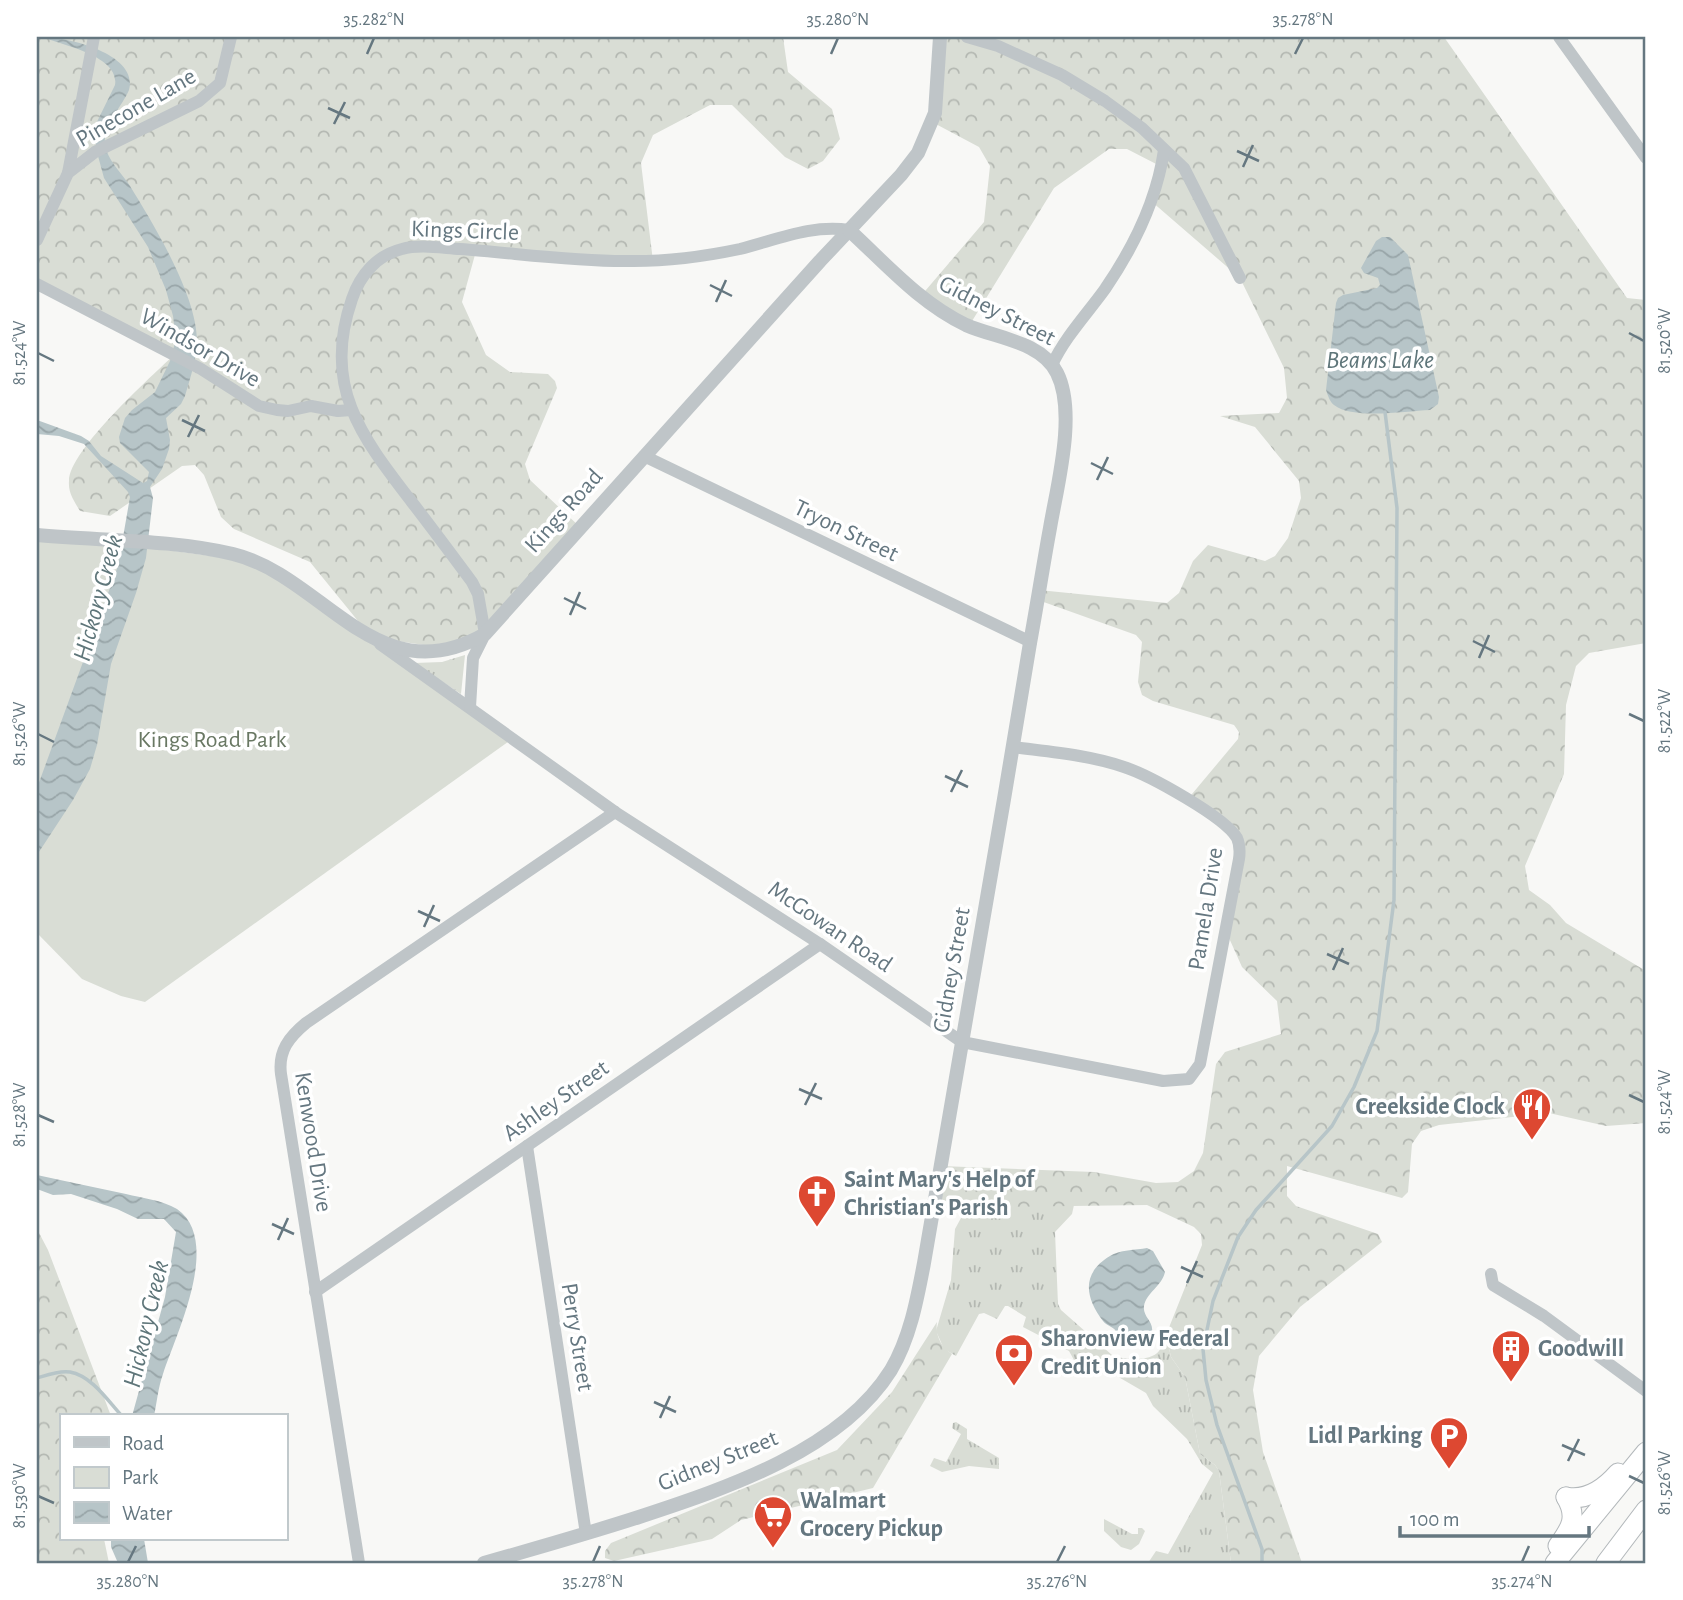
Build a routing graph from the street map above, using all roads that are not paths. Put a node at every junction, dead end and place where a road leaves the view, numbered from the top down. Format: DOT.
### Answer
graph roads {
  1 [pos="94,37"];
  2 [pos="231,37"];
  3 [pos="940,37"];
  4 [pos="967,37"];
  5 [pos="1559,37"];
  6 [pos="1164,150"];
  7 [pos="1646,158"];
  8 [pos="68,173"];
  9 [pos="849,230"];
  10 [pos="37,240"];
  11 [pos="1240,278"];
  12 [pos="37,284"];
  13 [pos="1052,365"];
  14 [pos="351,410"];
  15 [pos="643,456"];
  16 [pos="37,535"];
  17 [pos="485,634"];
  18 [pos="371,637"];
  19 [pos="1031,642"];
  20 [pos="470,707"];
  21 [pos="1013,747"];
  22 [pos="615,812"];
  23 [pos="820,944"];
  24 [pos="962,1042"];
  25 [pos="1200,1064"];
  26 [pos="527,1146"];
  27 [pos="1491,1274"];
  28 [pos="315,1292"];
  29 [pos="1646,1391"];
  30 [pos="1646,1441"];
  31 [pos="1646,1452"];
  32 [pos="1646,1510"];
  33 [pos="586,1534"];
  34 [pos="359,1563"];
  35 [pos="484,1563"];
  36 [pos="1546,1563"];
  37 [pos="1555,1563"];
  38 [pos="1606,1563"];
  1 -- 8 [label="street, Pinecone Lane"];
  2 -- 8 [label="street, Pinecone Lane"];
  3 -- 9 [label="street, Kings Road"];
  4 -- 6 [label="street"];
  5 -- 7 [label="street"];
  6 -- 11 [label="street"];
  6 -- 13 [label="street"];
  8 -- 10 [label="street, Pinecone Lane"];
  9 -- 13 [label="street, Gidney Street"];
  9 -- 14 [label="street, Kings Circle"];
  9 -- 15 [label="street, Kings Road"];
  12 -- 14 [label="street, Windsor Drive"];
  13 -- 19 [label="street, Gidney Street"];
  14 -- 17 [label="street, Kings Circle"];
  15 -- 17 [label="street, Kings Road"];
  15 -- 19 [label="street, Tryon Street"];
  16 -- 18 [label="street, Kings Road"];
  17 -- 18 [label="street, Kings Road"];
  17 -- 20 [label="street"];
  18 -- 20 [label="street, McGowan Road"];
  19 -- 21 [label="street, Gidney Street"];
  20 -- 22 [label="street, McGowan Road"];
  21 -- 24 [label="street, Gidney Street"];
  21 -- 25 [label="street, Pamela Drive"];
  22 -- 23 [label="street, McGowan Road"];
  22 -- 28 [label="street, Kenwood Drive"];
  23 -- 24 [label="street, McGowan Road"];
  23 -- 26 [label="street, Ashley Street"];
  24 -- 25 [label="street, McGowan Road"];
  24 -- 33 [label="street, Gidney Street"];
  26 -- 28 [label="street, Ashley Street"];
  26 -- 33 [label="street, Perry Street"];
  27 -- 29 [label="street"];
  28 -- 34 [label="street, Kenwood Drive"];
  30 -- 36 [label="highway"];
  31 -- 37 [label="highway"];
  32 -- 38 [label="highway"];
  33 -- 35 [label="street, Gidney Street"];
}
